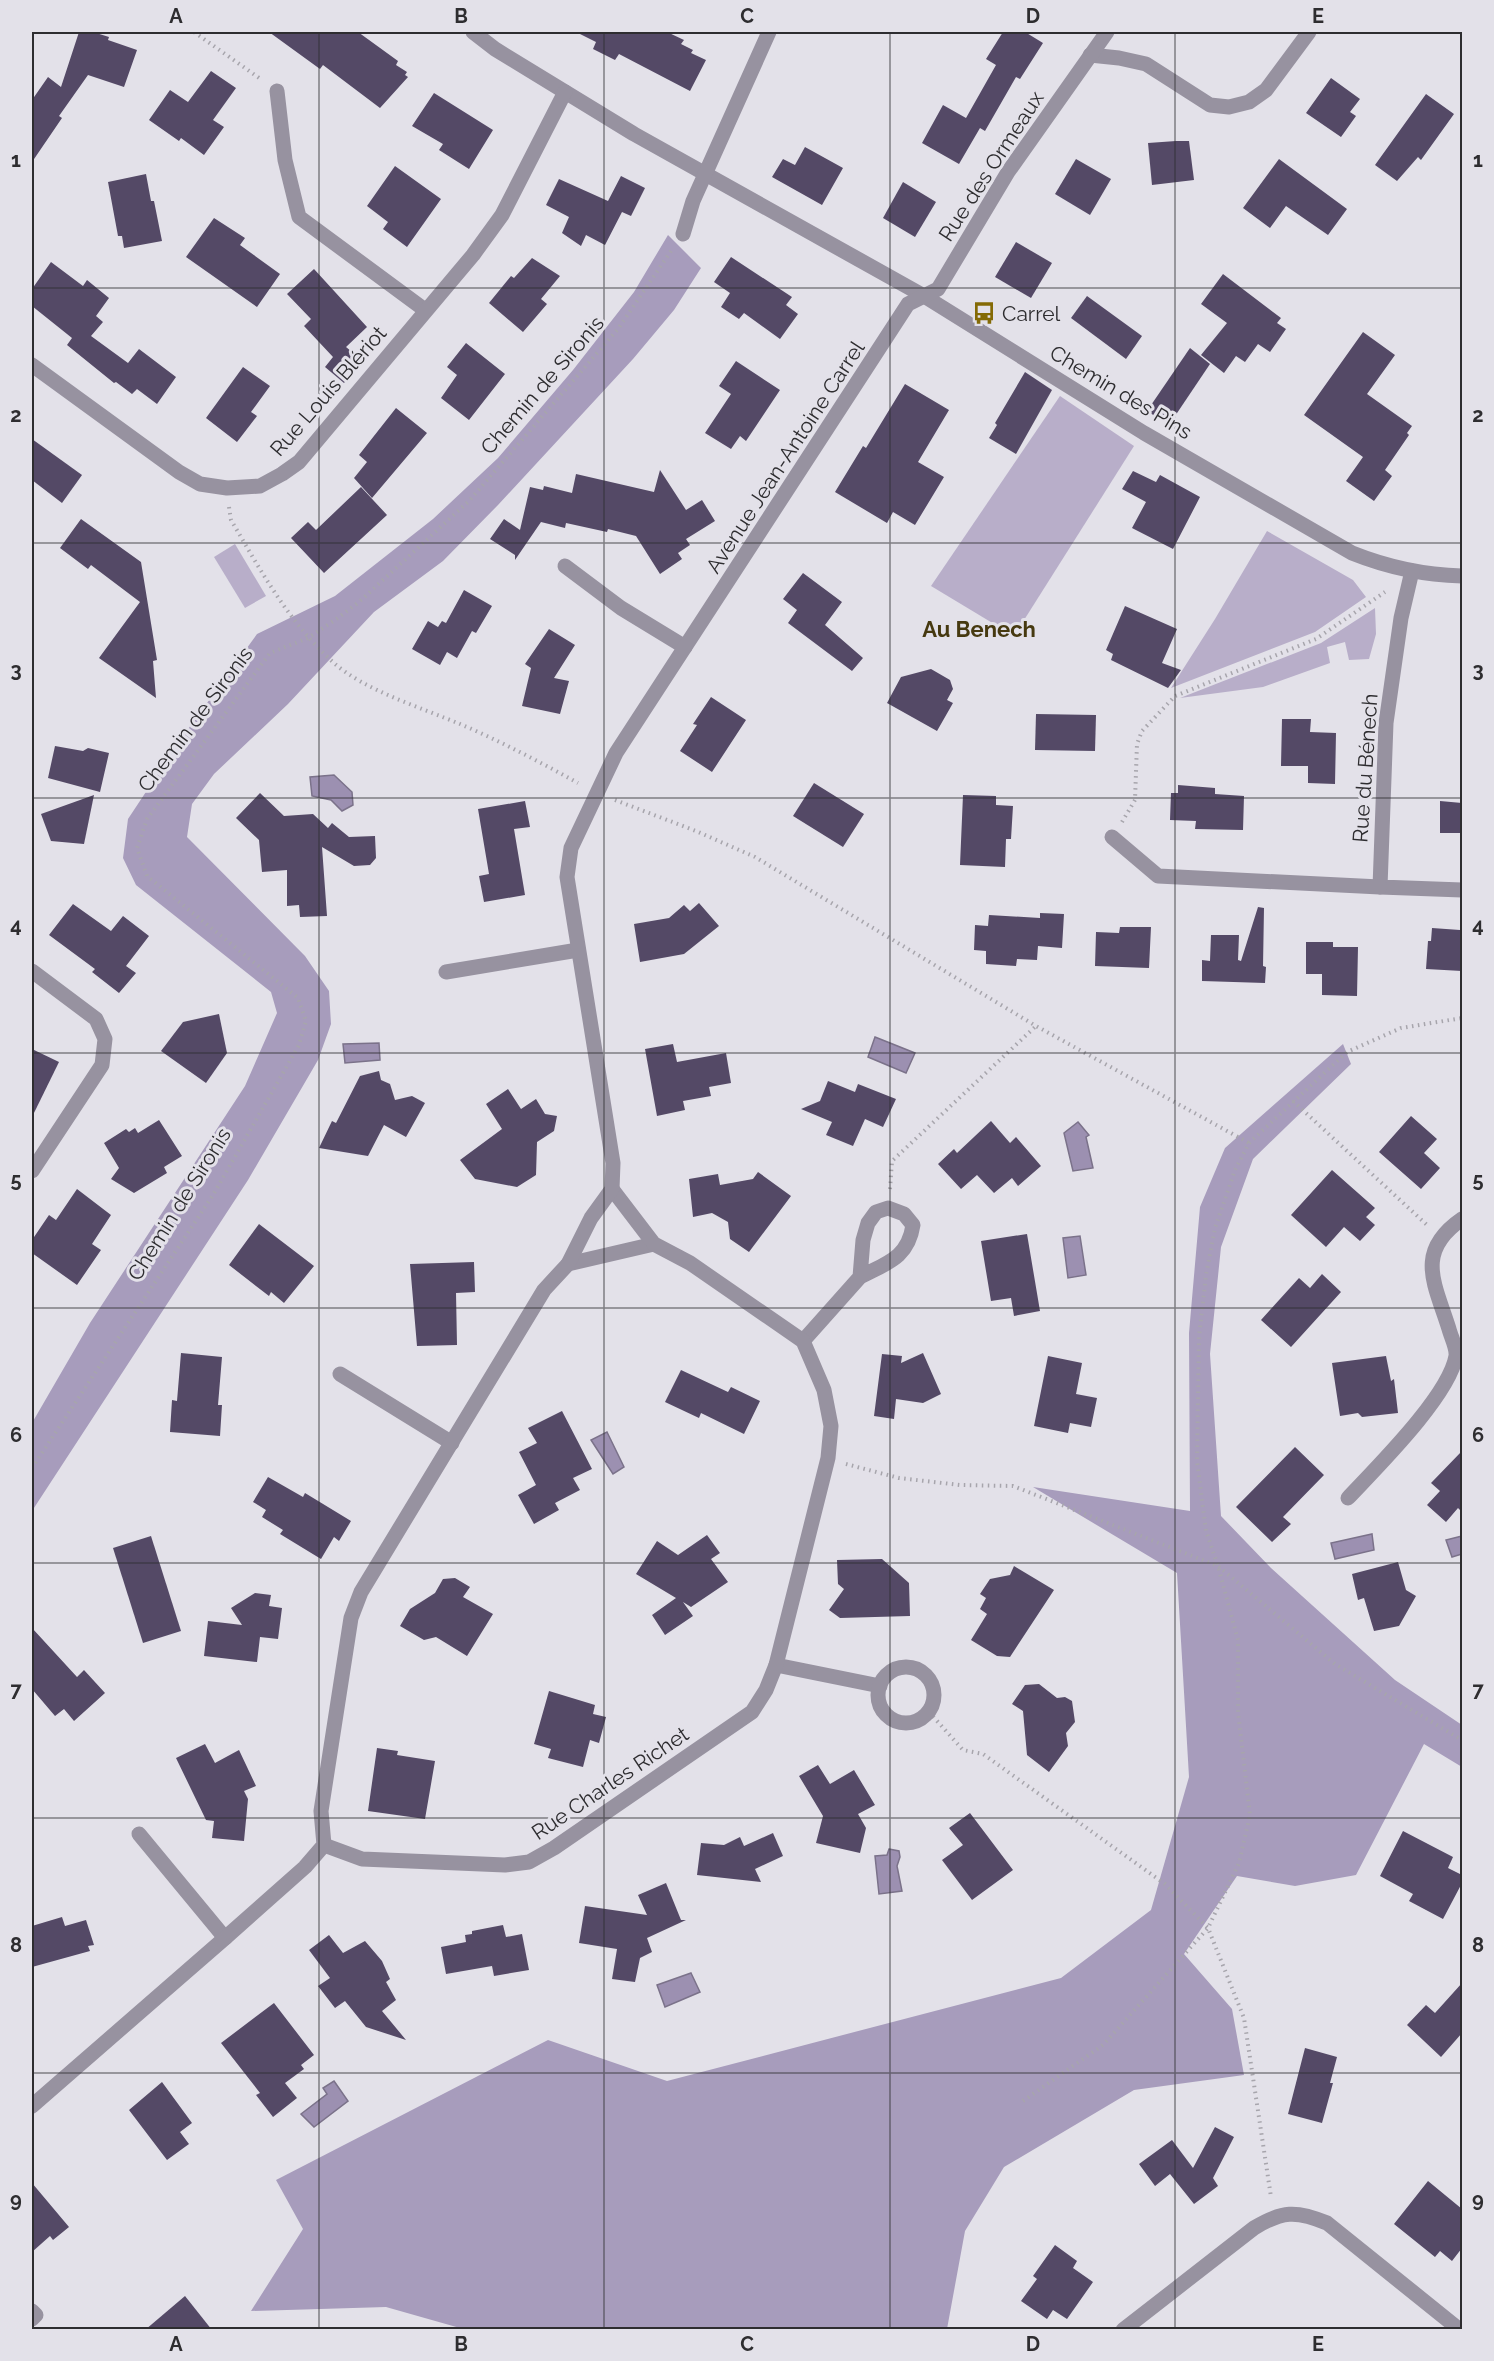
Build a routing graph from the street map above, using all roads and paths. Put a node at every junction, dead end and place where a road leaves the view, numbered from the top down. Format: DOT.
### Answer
graph roads {
  1 [pos="194,32"];
  2 [pos="473,32"];
  3 [pos="769,32"];
  4 [pos="1107,32"];
  5 [pos="1309,32"];
  6 [pos="1090,55"];
  7 [pos="277,91"];
  8 [pos="565,92"];
  9 [pos="706,175"];
  10 [pos="682,234"];
  11 [pos="924,296"];
  12 [pos="425,310"];
  13 [pos="32,365"];
  14 [pos="227,488"];
  15 [pos="566,566"];
  16 [pos="1412,571"];
  17 [pos="1462,576"];
  18 [pos="308,638"];
  19 [pos="685,647"];
  20 [pos="598,793"];
  21 [pos="1112,837"];
  22 [pos="1380,887"];
  23 [pos="1462,890"];
  24 [pos="578,950"];
  25 [pos="32,970"];
  26 [pos="446,972"];
  27 [pos="1462,1018"];
  28 [pos="1036,1026"];
  29 [pos="1293,1101"];
  30 [pos="1249,1143"];
  31 [pos="32,1171"];
  32 [pos="612,1189"];
  33 [pos="888,1208"];
  34 [pos="1462,1219"];
  35 [pos="1441,1238"];
  36 [pos="654,1244"];
  37 [pos="568,1264"];
  38 [pos="860,1277"];
  39 [pos="803,1341"];
  40 [pos="340,1374"];
  41 [pos="452,1443"];
  42 [pos="828,1458"];
  43 [pos="32,1468"];
  44 [pos="1348,1498"];
  45 [pos="1218,1566"];
  46 [pos="776,1665"];
  47 [pos="880,1686"];
  48 [pos="929,1712"];
  49 [pos="1462,1740"];
  50 [pos="139,1834"];
  51 [pos="324,1845"];
  52 [pos="1208,1928"];
  53 [pos="225,1938"];
  54 [pos="1023,2101"];
  55 [pos="32,2106"];
  56 [pos="1274,2216"];
  57 [pos="32,2311"];
  58 [pos="32,2319"];
  59 [pos="1123,2330"];
  60 [pos="1460,2330"];
  1 -- 7 [label="path"];
  2 -- 8 [label="street, Chemin des Pins"];
  3 -- 9 [label="street"];
  4 -- 6 [label="street, Rue des Ormeaux"];
  5 -- 6 [label="street"];
  6 -- 11 [label="street, Rue des Ormeaux"];
  7 -- 12 [label="street"];
  8 -- 9 [label="street, Chemin des Pins"];
  8 -- 12 [label="street, Rue Louis Blériot"];
  9 -- 10 [label="street"];
  9 -- 11 [label="street, Chemin des Pins"];
  10 -- 18 [label="path, Chemin de Sironis"];
  11 -- 16 [label="street, Chemin des Pins"];
  11 -- 19 [label="street, Avenue Jean-Antoine Carrel"];
  12 -- 14 [label="street, Rue Louis Blériot"];
  13 -- 14 [label="street, Rue Louis Blériot"];
  14 -- 18 [label="path"];
  15 -- 19 [label="street"];
  16 -- 17 [label="street, Chemin des Pins"];
  16 -- 21 [label="path"];
  16 -- 22 [label="street, Rue du Bénech"];
  18 -- 20 [label="path"];
  18 -- 43 [label="path, Chemin de Sironis"];
  19 -- 20 [label="street, Avenue Jean-Antoine Carrel"];
  20 -- 24 [label="street, Avenue Jean-Antoine Carrel"];
  20 -- 28 [label="path"];
  21 -- 22 [label="street"];
  22 -- 23 [label="street"];
  24 -- 26 [label="street"];
  24 -- 32 [label="street, Avenue Jean-Antoine Carrel"];
  25 -- 31 [label="street"];
  27 -- 29 [label="path"];
  28 -- 30 [label="path"];
  28 -- 33 [label="path"];
  29 -- 30 [label="path"];
  29 -- 35 [label="path"];
  30 -- 45 [label="path"];
  32 -- 36 [label="street"];
  32 -- 37 [label="street"];
  33 -- 38 [label="street"];
  33 -- 38 [label="street"];
  34 -- 35 [label="street"];
  35 -- 44 [label="street"];
  36 -- 37 [label="street"];
  36 -- 39 [label="street"];
  37 -- 41 [label="street"];
  38 -- 39 [label="street"];
  39 -- 42 [label="street, Rue Charles Richet"];
  40 -- 41 [label="street"];
  41 -- 51 [label="street"];
  42 -- 45 [label="path"];
  42 -- 46 [label="street, Rue Charles Richet"];
  45 -- 49 [label="path"];
  45 -- 52 [label="path"];
  46 -- 47 [label="street"];
  46 -- 51 [label="street, Rue Charles Richet"];
  47 -- 48 [label="street"];
  47 -- 48 [label="street"];
  48 -- 52 [label="path"];
  50 -- 53 [label="street"];
  51 -- 53 [label="street"];
  52 -- 54 [label="path"];
  52 -- 56 [label="path"];
  53 -- 55 [label="street"];
  56 -- 59 [label="street"];
  56 -- 60 [label="street"];
  57 -- 58 [label="street"];
}
